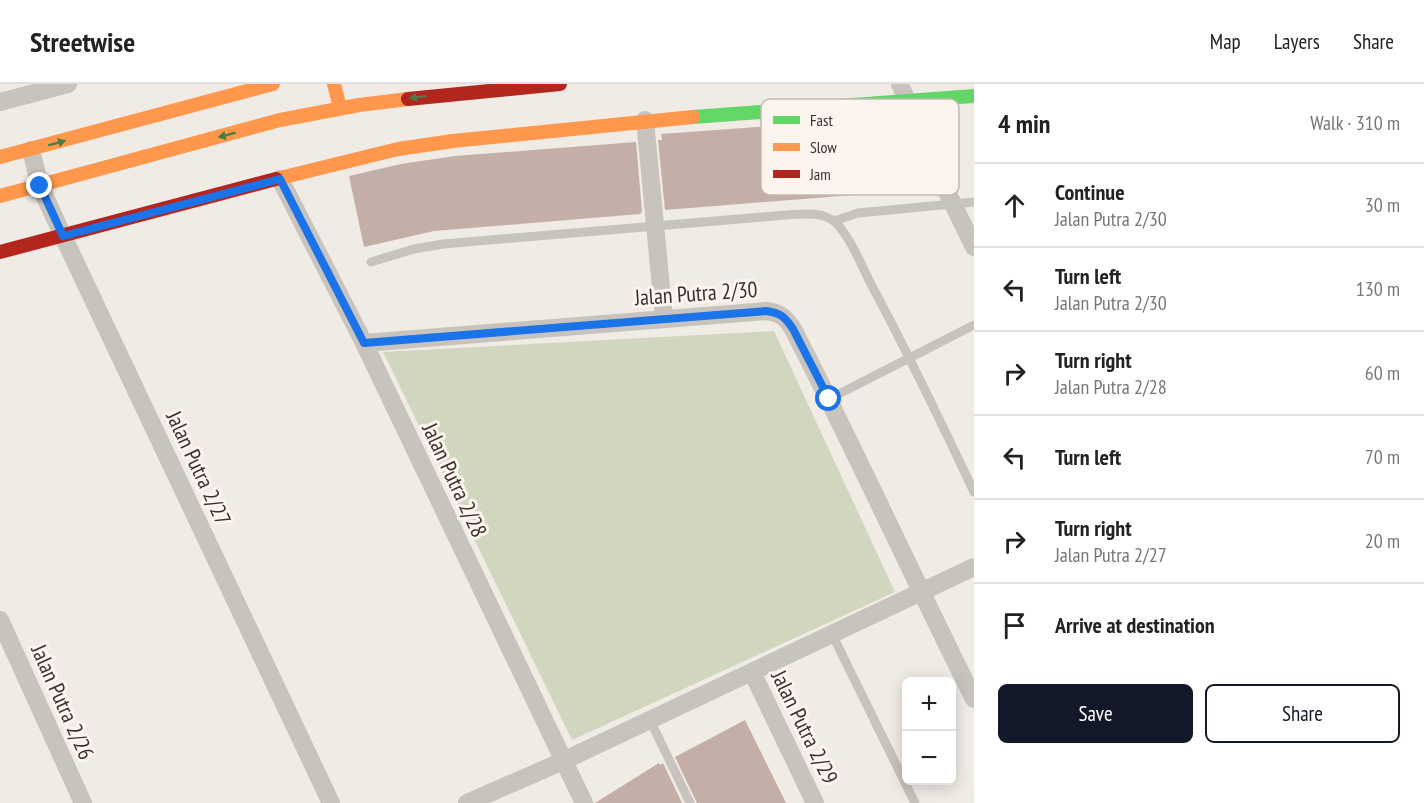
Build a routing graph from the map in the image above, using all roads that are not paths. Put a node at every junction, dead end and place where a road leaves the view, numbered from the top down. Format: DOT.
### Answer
graph roads {
  1 [pos="68,84"];
  2 [pos="273,84"];
  3 [pos="334,84"];
  4 [pos="560,84"];
  5 [pos="903,92"];
  6 [pos="974,96"];
  7 [pos="874,99"];
  8 [pos="0,102"];
  9 [pos="340,108"];
  10 [pos="761,112"];
  11 [pos="645,120"];
  12 [pos="31,150"];
  13 [pos="0,157"];
  14 [pos="280,179"];
  15 [pos="40,186"];
  16 [pos="949,195"];
  17 [pos="0,196"];
  18 [pos="974,202"];
  19 [pos="953,203"];
  20 [pos="834,221"];
  21 [pos="656,226"];
  22 [pos="63,236"];
  23 [pos="974,247"];
  24 [pos="0,252"];
  25 [pos="371,262"];
  26 [pos="664,319"];
  27 [pos="974,325"];
  28 [pos="364,343"];
  29 [pos="911,358"];
  30 [pos="829,399"];
  31 [pos="974,492"];
  32 [pos="974,567"];
  33 [pos="920,593"];
  34 [pos="0,620"];
  35 [pos="832,634"];
  36 [pos="752,672"];
  37 [pos="974,699"];
  38 [pos="650,720"];
  39 [pos="563,761"];
  40 [pos="82,803"];
  41 [pos="331,803"];
  42 [pos="467,803"];
  43 [pos="584,803"];
  44 [pos="690,803"];
  45 [pos="815,803"];
  46 [pos="915,803"];
  1 -- 8 [label="street"];
  12 -- 2 [label="street, one-way"];
  3 -- 9 [label="street"];
  4 -- 9 [label="street, one-way"];
  5 -- 6 [label="street"];
  5 -- 7 [label="street"];
  9 -- 15 [label="street, one-way"];
  10 -- 11 [label="street"];
  11 -- 14 [label="street"];
  11 -- 21 [label="street"];
  12 -- 13 [label="street"];
  12 -- 15 [label="street, Jalan Putra 2/27"];
  14 -- 22 [label="street"];
  14 -- 28 [label="street, Jalan Putra 2/28"];
  15 -- 17 [label="street"];
  15 -- 22 [label="street, Jalan Putra 2/27"];
  16 -- 19 [label="street"];
  18 -- 19 [label="lane"];
  19 -- 20 [label="lane"];
  19 -- 23 [label="street"];
  20 -- 21 [label="lane"];
  20 -- 29 [label="lane"];
  21 -- 25 [label="lane"];
  21 -- 26 [label="street"];
  22 -- 24 [label="street"];
  22 -- 41 [label="street, Jalan Putra 2/27"];
  26 -- 28 [label="street, Jalan Putra 2/30"];
  26 -- 30 [label="street, Jalan Putra 2/30"];
  27 -- 29 [label="lane"];
  28 -- 39 [label="street, Jalan Putra 2/28"];
  29 -- 30 [label="lane"];
  29 -- 31 [label="lane"];
  30 -- 33 [label="street, Jalan Putra 2/30"];
  32 -- 33 [label="street"];
  33 -- 35 [label="street"];
  33 -- 37 [label="street, Jalan Putra 2/30"];
  34 -- 40 [label="street, Jalan Putra 2/26"];
  35 -- 36 [label="street"];
  35 -- 46 [label="lane"];
  36 -- 38 [label="street"];
  36 -- 45 [label="street, Jalan Putra 2/29"];
  38 -- 39 [label="street"];
  38 -- 44 [label="lane"];
  39 -- 42 [label="street"];
  39 -- 43 [label="street, Jalan Putra 2/28"];
}
